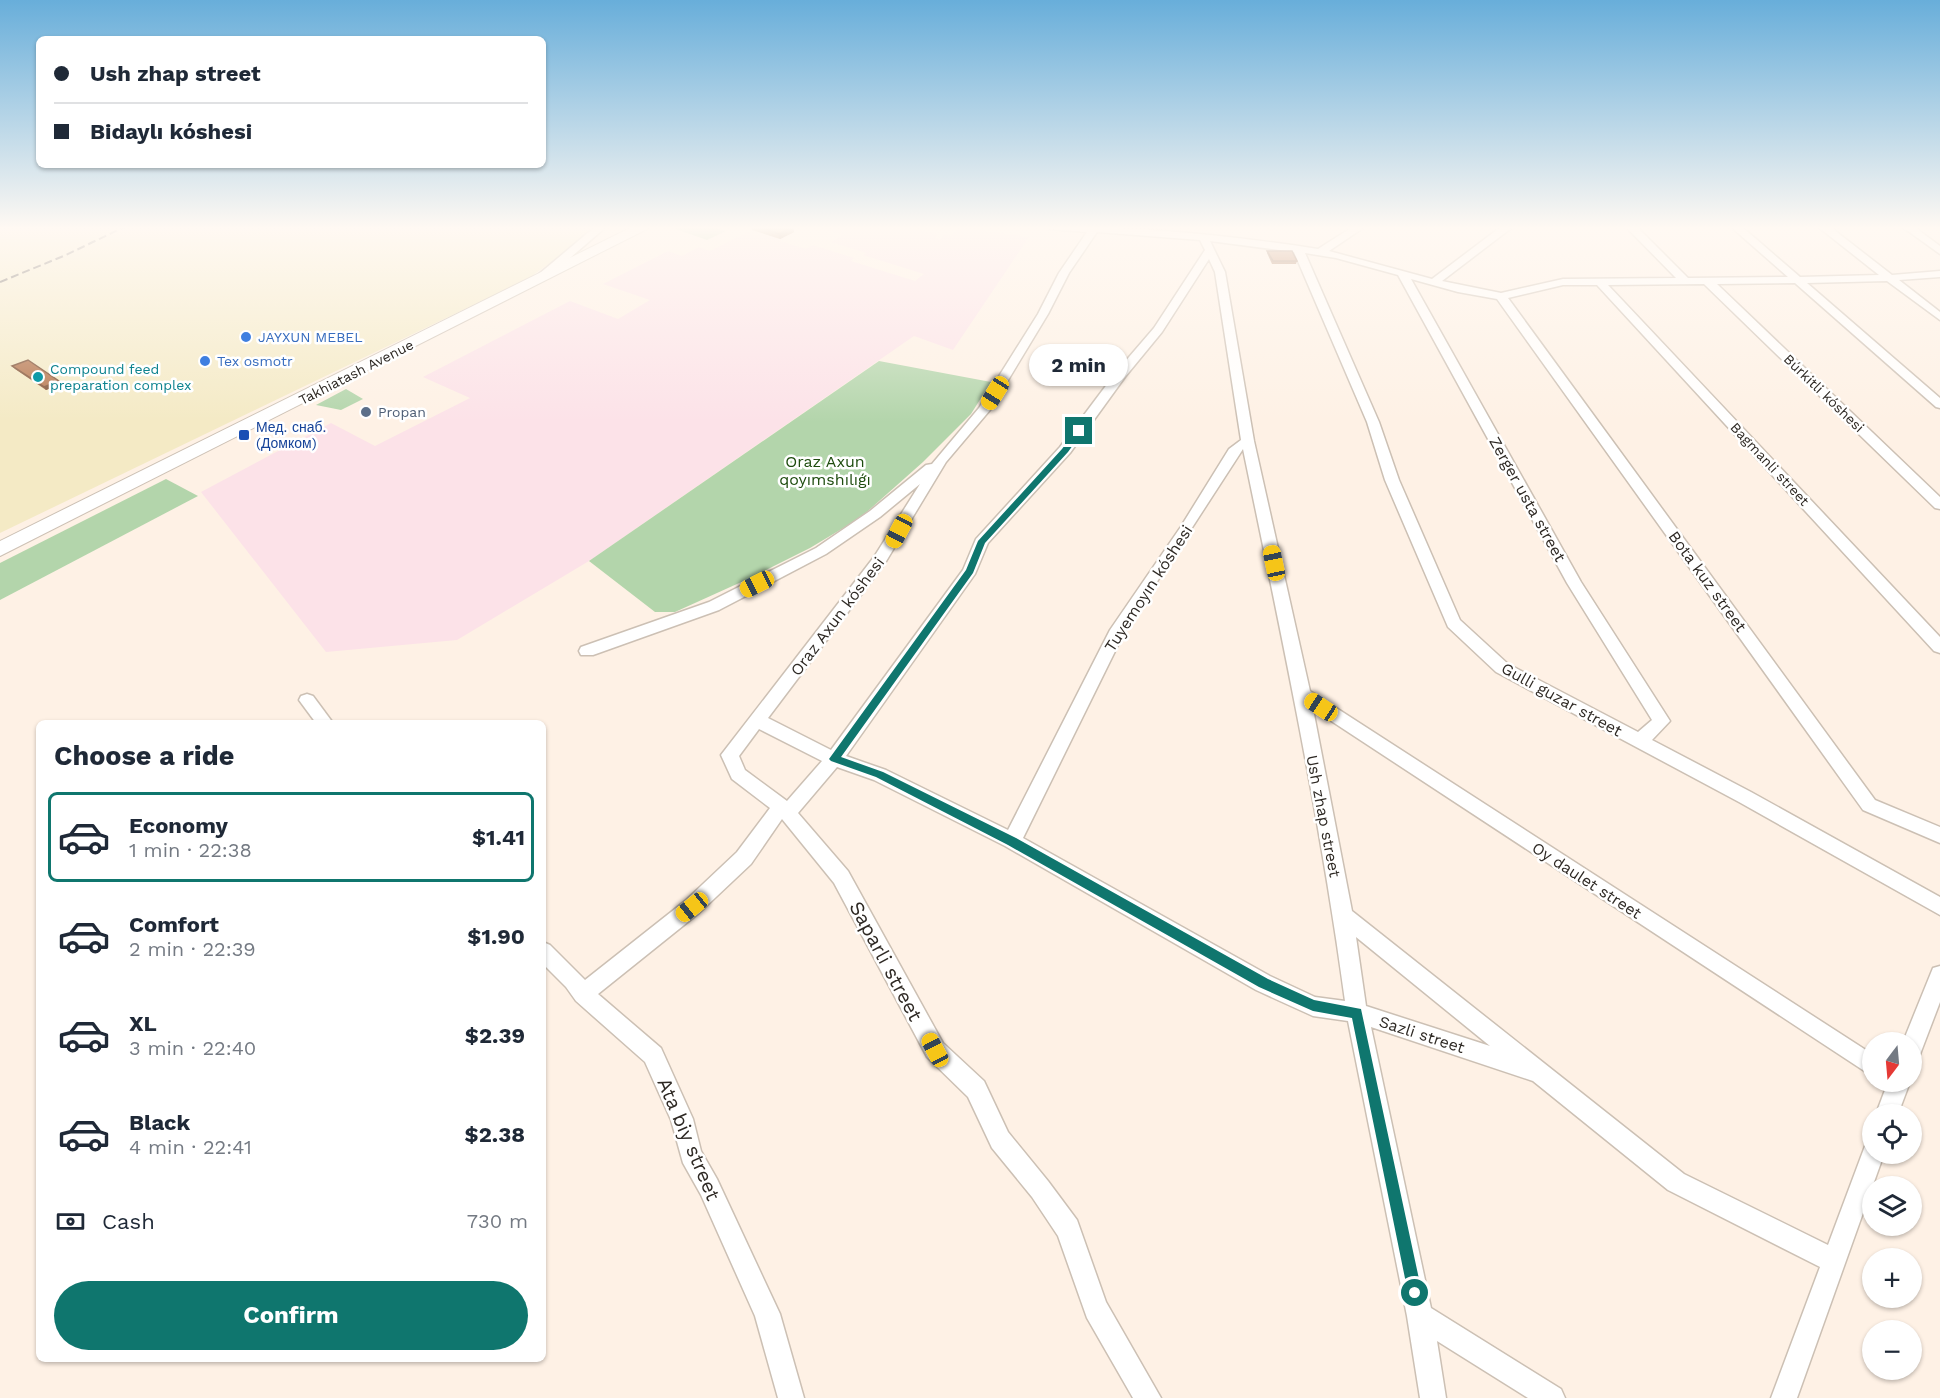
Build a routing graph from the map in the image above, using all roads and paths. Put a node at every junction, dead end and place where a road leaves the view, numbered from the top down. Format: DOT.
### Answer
graph roads {
  1 [pos="517,291"];
  2 [pos="1055,291"];
  3 [pos="1180,291"];
  4 [pos="1223,291"];
  5 [pos="1316,291"];
  6 [pos="1412,291"];
  7 [pos="1470,291"];
  8 [pos="1520,291"];
  9 [pos="1609,291"];
  10 [pos="1718,291"];
  11 [pos="1811,291"];
  12 [pos="1907,291"];
  13 [pos="1501,296"];
  14 [pos="1940,317"];
  15 [pos="1940,404"];
  16 [pos="1248,441"];
  17 [pos="941,460"];
  18 [pos="1940,505"];
  19 [pos="0,549"];
  20 [pos="1940,647"];
  21 [pos="587,651"];
  22 [pos="1302,694"];
  23 [pos="307,700"];
  24 [pos="323,720"];
  25 [pos="758,721"];
  26 [pos="1640,741"];
  27 [pos="730,755"];
  28 [pos="834,759"];
  29 [pos="784,809"];
  30 [pos="1940,835"];
  31 [pos="1012,841"];
  32 [pos="1940,907"];
  33 [pos="1342,915"];
  34 [pos="546,954"];
  35 [pos="1940,975"];
  36 [pos="583,994"];
  37 [pos="1357,1013"];
  38 [pos="1918,1032"];
  39 [pos="1862,1059"];
  40 [pos="1541,1073"];
  41 [pos="1869,1164"];
  42 [pos="1834,1261"];
  43 [pos="1420,1316"];
  44 [pos="791,1398"];
  45 [pos="1148,1398"];
  46 [pos="1433,1398"];
  47 [pos="1552,1398"];
  48 [pos="1784,1398"];
  1 -- 19 [label="highway, Takhiatash Avenue"];
  2 -- 17 [label="street, Oraz Axun kóshesi"];
  3 -- 28 [label="street"];
  4 -- 16 [label="street, Ush zhap street"];
  5 -- 26 [label="street, Gulli guzar street"];
  6 -- 26 [label="street, Zerger usta street"];
  7 -- 13 [label="street"];
  8 -- 13 [label="street"];
  9 -- 20 [label="street, Bagmanli street"];
  10 -- 18 [label="street, Búrkitli kóshesi"];
  11 -- 15 [label="street"];
  12 -- 14 [label="street"];
  13 -- 30 [label="street, Bota kuz street"];
  16 -- 22 [label="street, Ush zhap street"];
  16 -- 31 [label="street, Tuyemoyın kóshesi"];
  17 -- 21 [label="street"];
  17 -- 25 [label="street, Oraz Axun kóshesi"];
  22 -- 33 [label="street, Ush zhap street"];
  22 -- 39 [label="street, Oy daulet street"];
  23 -- 24 [label="street"];
  25 -- 27 [label="street, Oraz Axun kóshesi"];
  25 -- 28 [label="street, Sazli street"];
  26 -- 32 [label="street, Gulli guzar street"];
  27 -- 29 [label="street, Saparli street"];
  28 -- 29 [label="street"];
  28 -- 31 [label="street, Sazli street"];
  29 -- 36 [label="street"];
  29 -- 45 [label="street, Saparli street"];
  31 -- 37 [label="street, Sazli street"];
  33 -- 37 [label="street, Ush zhap street"];
  33 -- 40 [label="street, Sazli street"];
  34 -- 36 [label="street, Ata biy street"];
  35 -- 38 [label="street"];
  36 -- 44 [label="street, Ata biy street"];
  37 -- 40 [label="street, Sazli street"];
  37 -- 43 [label="street, Ush zhap street"];
  40 -- 42 [label="street, Sazli street"];
  41 -- 42 [label="street"];
  42 -- 48 [label="street"];
  43 -- 46 [label="street, Ush zhap street"];
  43 -- 47 [label="street"];
}
